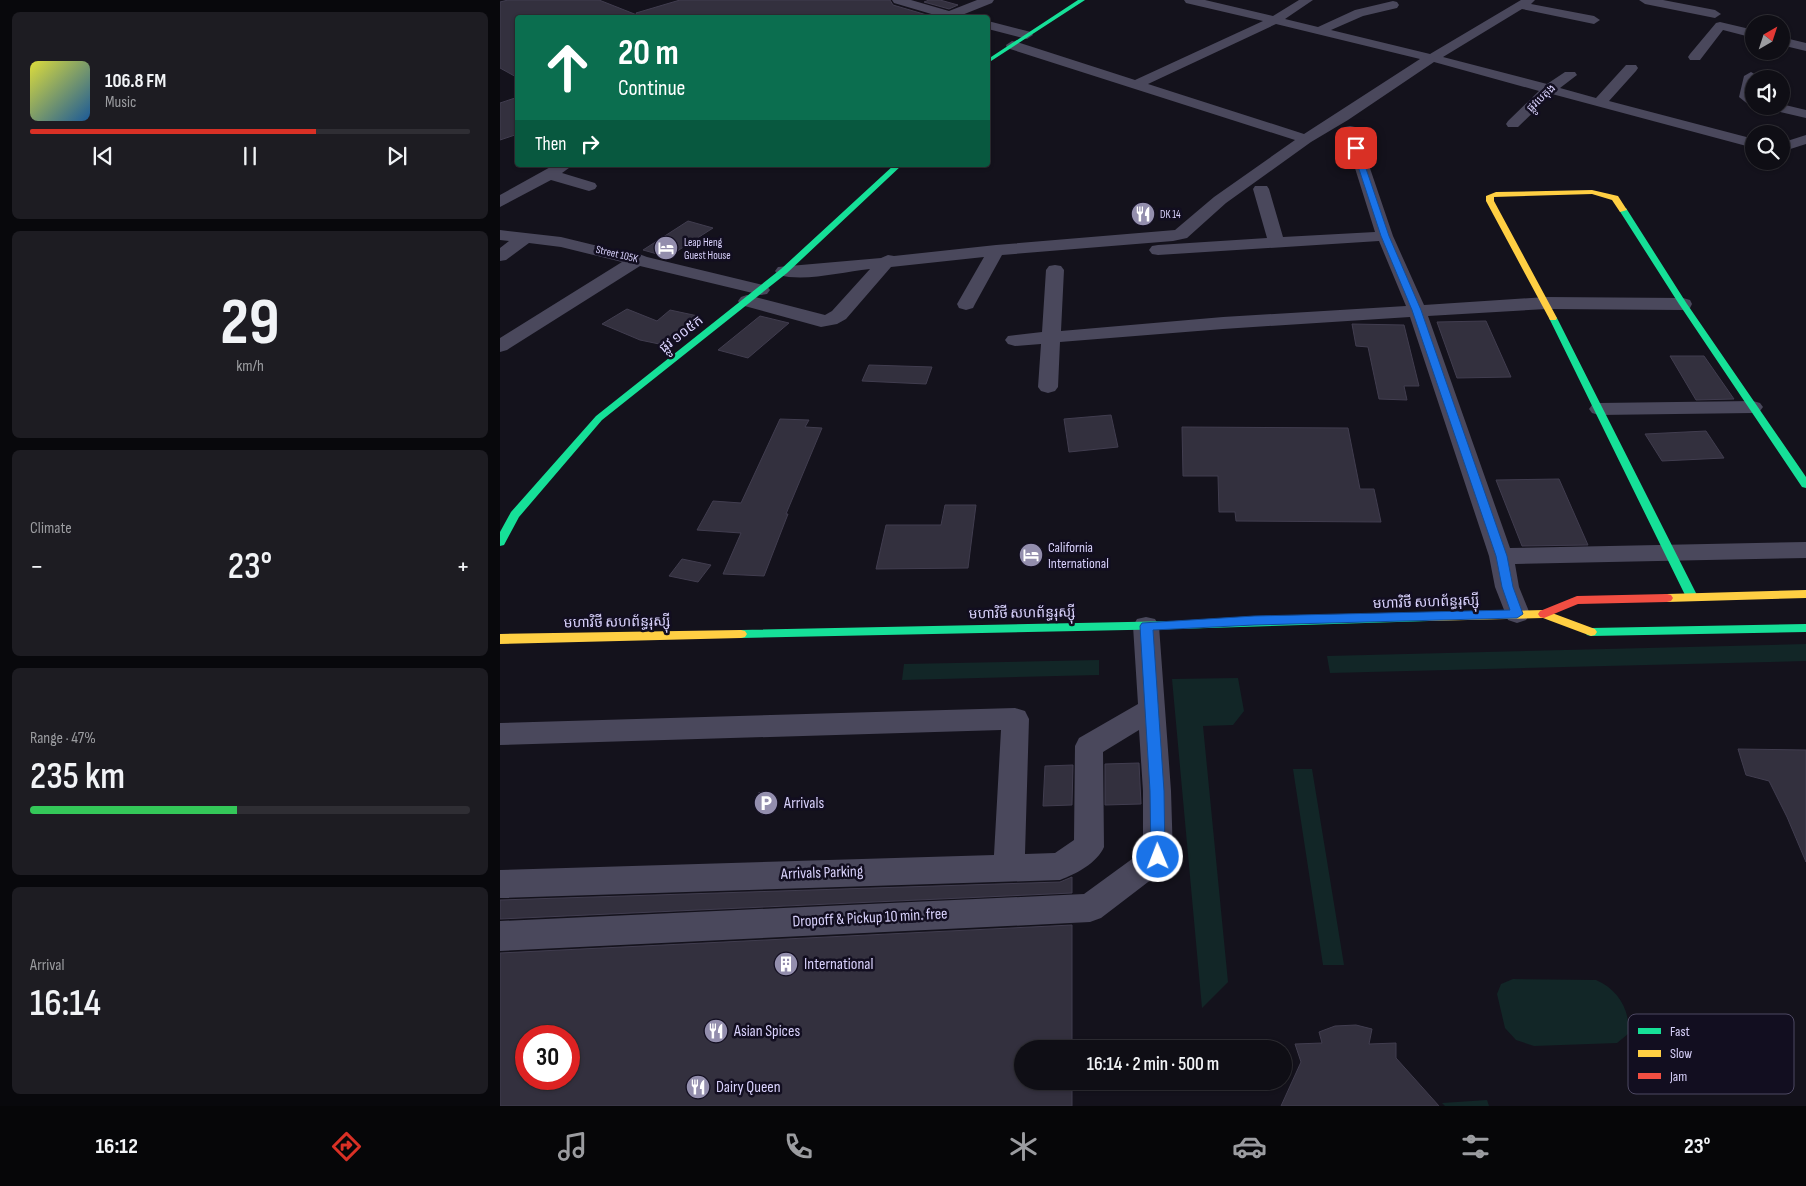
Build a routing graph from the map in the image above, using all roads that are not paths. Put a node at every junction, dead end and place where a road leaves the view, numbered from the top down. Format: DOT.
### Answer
graph roads {
  1 [pos="898,0"];
  2 [pos="988,0"];
  3 [pos="1082,0"];
  4 [pos="1190,0"];
  5 [pos="1307,0"];
  6 [pos="1645,0"];
  7 [pos="1526,1"];
  8 [pos="1393,5"];
  9 [pos="951,15"];
  10 [pos="957,15"];
  11 [pos="1719,16"];
  12 [pos="1275,20"];
  13 [pos="1594,20"];
  14 [pos="990,26"];
  15 [pos="1745,29"];
  16 [pos="1319,31"];
  17 [pos="1027,35"];
  18 [pos="1790,43"];
  19 [pos="1012,45"];
  20 [pos="1806,47"];
  21 [pos="1695,57"];
  22 [pos="1432,58"];
  23 [pos="990,60"];
  24 [pos="1630,68"];
  25 [pos="1570,75"];
  26 [pos="1137,84"];
  27 [pos="1548,89"];
  28 [pos="1599,103"];
  29 [pos="1790,110"];
  30 [pos="1806,114"];
  31 [pos="1513,124"];
  32 [pos="1350,130"];
  33 [pos="1306,139"];
  34 [pos="1806,140"];
  35 [pos="1745,142"];
  36 [pos="1790,145"];
  37 [pos="561,167"];
  38 [pos="896,167"];
  39 [pos="549,174"];
  40 [pos="589,186"];
  41 [pos="1261,189"];
  42 [pos="500,202"];
  43 [pos="500,235"];
  44 [pos="1385,236"];
  45 [pos="525,238"];
  46 [pos="1276,241"];
  47 [pos="996,250"];
  48 [pos="500,256"];
  49 [pos="639,259"];
  50 [pos="888,260"];
  51 [pos="784,271"];
  52 [pos="754,296"];
  53 [pos="1546,303"];
  54 [pos="966,304"];
  55 [pos="1683,304"];
  56 [pos="1417,310"];
  57 [pos="1052,337"];
  58 [pos="1015,340"];
  59 [pos="500,346"];
  60 [pos="1048,386"];
  61 [pos="1753,407"];
  62 [pos="1598,409"];
  63 [pos="1806,485"];
  64 [pos="500,542"];
  65 [pos="1806,550"];
  66 [pos="1670,552"];
  67 [pos="1501,556"];
  68 [pos="1806,594"];
  69 [pos="1692,597"];
  70 [pos="1517,614"];
  71 [pos="1544,614"];
  72 [pos="1146,626"];
  73 [pos="1806,628"];
  74 [pos="500,639"];
  75 [pos="1152,709"];
  76 [pos="500,734"];
  77 [pos="1009,867"];
  78 [pos="500,884"];
  79 [pos="500,936"];
  1 -- 9 [label="street"];
  2 -- 10 [label="street"];
  3 -- 17 [label="main road"];
  4 -- 12 [label="street"];
  5 -- 12 [label="street"];
  6 -- 11 [label="street"];
  7 -- 13 [label="street"];
  7 -- 22 [label="street"];
  8 -- 16 [label="street"];
  11 -- 15 [label="street"];
  11 -- 21 [label="street"];
  12 -- 16 [label="street"];
  12 -- 26 [label="street"];
  14 -- 17 [label="street"];
  16 -- 22 [label="street"];
  17 -- 19 [label="main road"];
  18 -- 20 [label="street"];
  19 -- 23 [label="main road"];
  19 -- 26 [label="street"];
  22 -- 27 [label="street"];
  22 -- 33 [label="street"];
  24 -- 28 [label="street"];
  25 -- 27 [label="street, ផ្លូវបេតុង"];
  26 -- 33 [label="street"];
  27 -- 28 [label="street"];
  27 -- 31 [label="street, ផ្លូវបេតុង"];
  28 -- 35 [label="street"];
  29 -- 30 [label="street"];
  32 -- 44 [label="street"];
  33 -- 47 [label="street"];
  34 -- 36 [label="street"];
  37 -- 39 [label="street"];
  38 -- 51 [label="main road, ផ្លូវ ១០៥ក"];
  39 -- 40 [label="street"];
  39 -- 42 [label="street"];
  41 -- 46 [label="street"];
  43 -- 45 [label="street, Street 105K"];
  44 -- 46 [label="street"];
  44 -- 56 [label="street"];
  45 -- 48 [label="street"];
  45 -- 49 [label="street, Street 105K"];
  46 -- 57 [label="street"];
  47 -- 50 [label="street"];
  47 -- 54 [label="street"];
  49 -- 52 [label="street, Street 105K"];
  49 -- 59 [label="street"];
  50 -- 51 [label="street"];
  50 -- 52 [label="street, Street 105K"];
  51 -- 52 [label="main road, ផ្លូវ ១០៥ក"];
  52 -- 64 [label="main road, ផ្លូវ ១០៥ក"];
  53 -- 55 [label="street"];
  53 -- 55 [label="main road"];
  53 -- 56 [label="street"];
  53 -- 62 [label="main road"];
  55 -- 61 [label="main road"];
  56 -- 57 [label="street"];
  56 -- 67 [label="street"];
  57 -- 58 [label="street"];
  57 -- 60 [label="street"];
  61 -- 62 [label="street"];
  61 -- 63 [label="main road"];
  62 -- 66 [label="main road"];
  65 -- 66 [label="street"];
  66 -- 67 [label="street"];
  66 -- 69 [label="main road"];
  67 -- 70 [label="street"];
  68 -- 69 [label="main road, មហាវិថី សហព័ន្ធរុស្ស៊ី"];
  69 -- 71 [label="main road, មហាវិថី សហព័ន្ធរុស្ស៊ី"];
  70 -- 71 [label="main road, មហាវិថី សហព័ន្ធរុស្ស៊ី"];
  70 -- 72 [label="main road, មហាវិថី សហព័ន្ធរុស្ស៊ី"];
  71 -- 73 [label="main road, មហាវិថី សហព័ន្ធរុស្ស៊ី"];
  72 -- 74 [label="main road, មហាវិថី សហព័ន្ធរុស្ស៊ី"];
  72 -- 75 [label="street"];
  75 -- 77 [label="street, Arrivals Parking"];
  75 -- 79 [label="street, Dropoff & Pickup 10 min. free"];
  76 -- 77 [label="street"];
  77 -- 78 [label="street, Arrivals Parking"];
}
